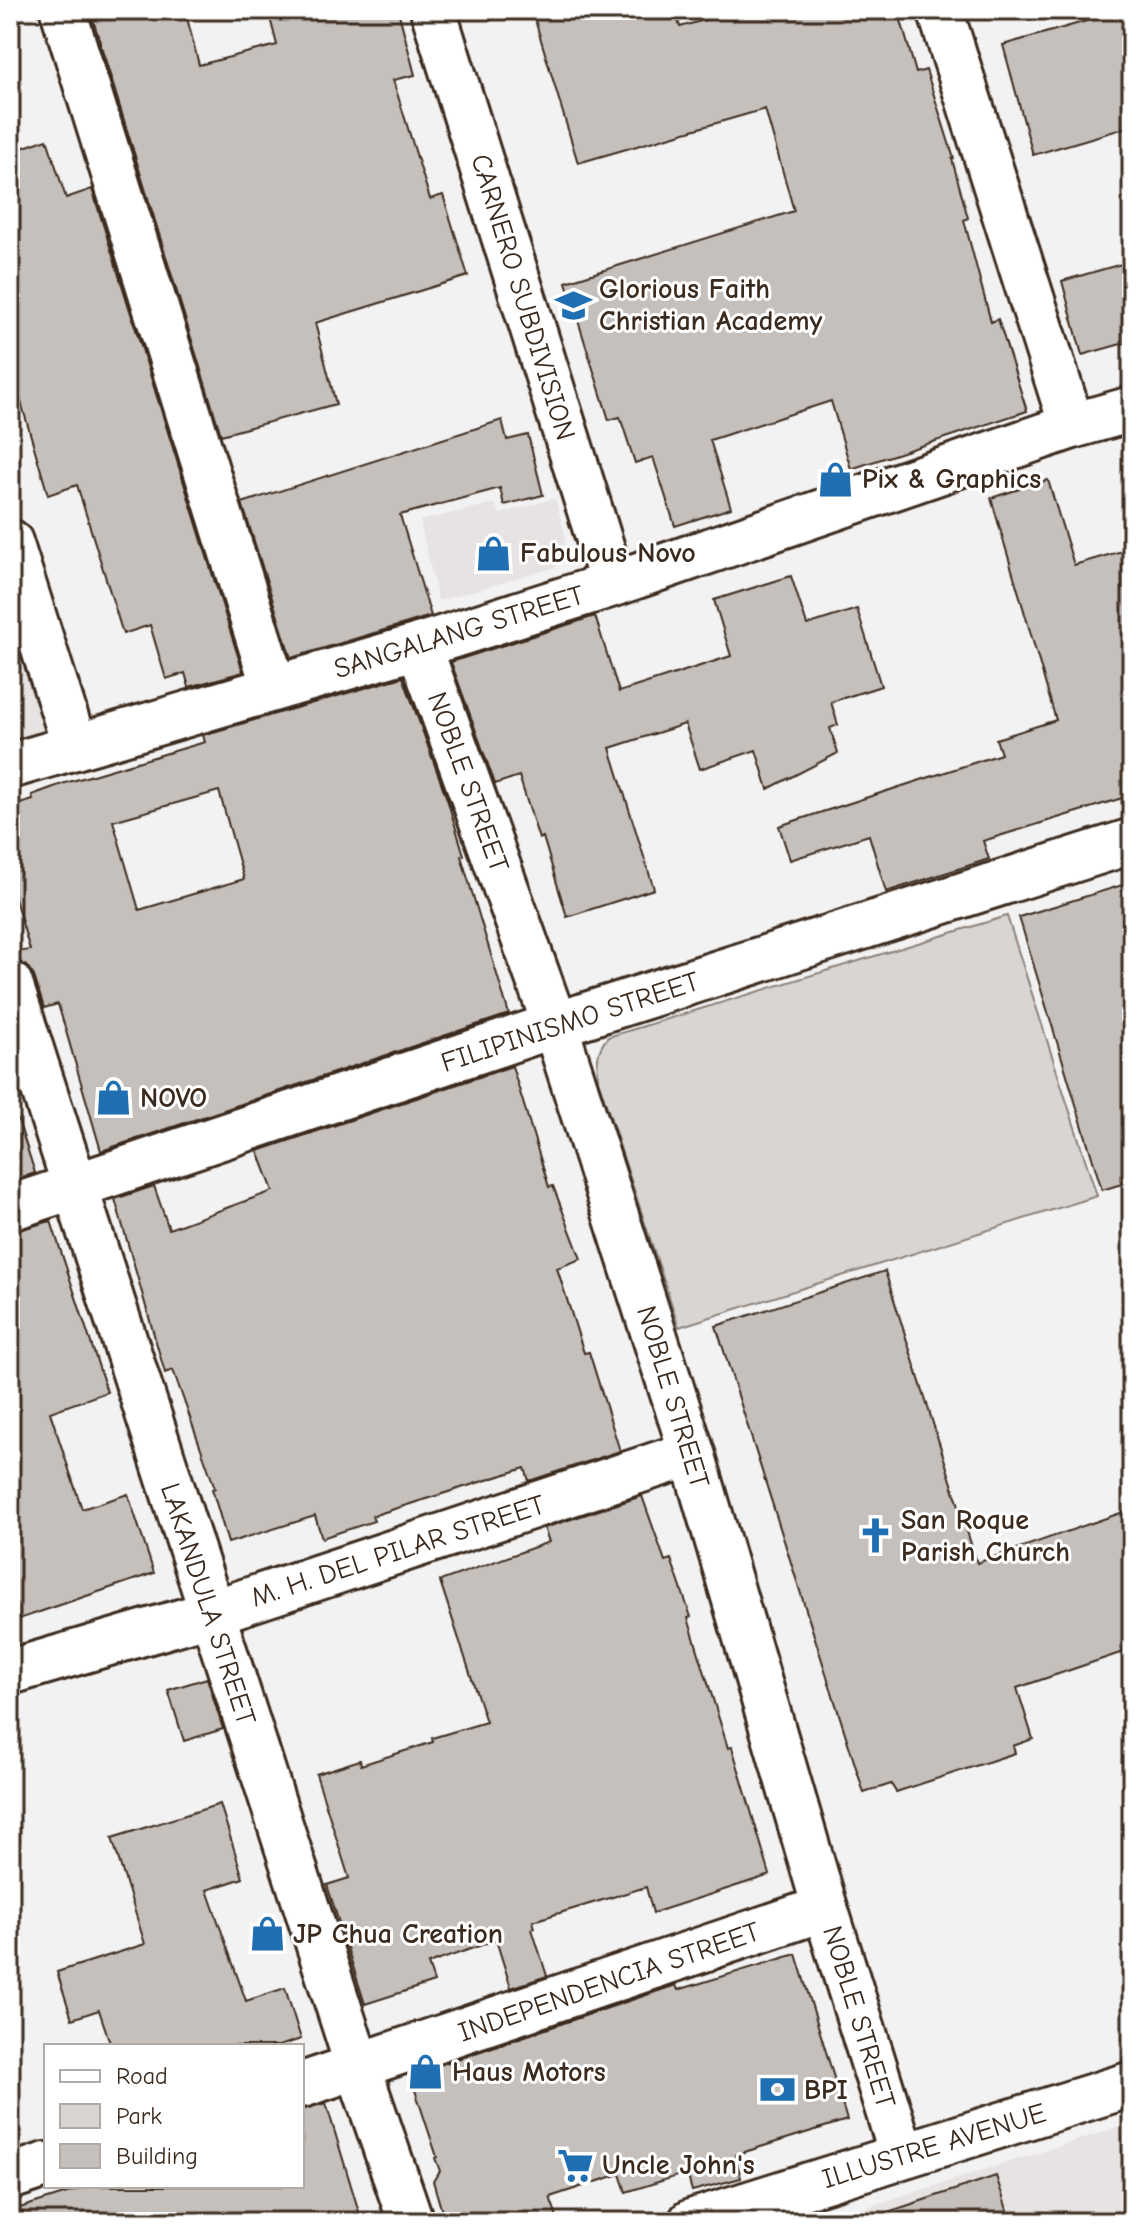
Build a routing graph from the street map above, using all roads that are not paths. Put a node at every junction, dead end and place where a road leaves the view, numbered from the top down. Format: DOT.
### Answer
graph roads {
  1 [pos="63,10"];
  2 [pos="433,10"];
  3 [pos="940,10"];
  4 [pos="1132,409"];
  5 [pos="1072,426"];
  6 [pos="10,542"];
  7 [pos="613,584"];
  8 [pos="419,646"];
  9 [pos="274,688"];
  10 [pos="75,747"];
  11 [pos="10,766"];
  12 [pos="1132,841"];
  13 [pos="10,984"];
  14 [pos="555,1025"];
  15 [pos="74,1187"];
  16 [pos="10,1208"];
  17 [pos="692,1453"];
  18 [pos="211,1613"];
  19 [pos="10,1672"];
  20 [pos="825,1908"];
  21 [pos="358,2067"];
  22 [pos="304,2084"];
  23 [pos="1132,2084"];
  24 [pos="902,2155"];
  25 [pos="44,2166"];
  26 [pos="10,2177"];
  27 [pos="411,2222"];
  28 [pos="691,2222"];
  1 -- 9 [label="street"];
  2 -- 7 [label="street, CARNERO SUBDIVISION"];
  3 -- 5 [label="street"];
  4 -- 5 [label="street, SANGALANG STREET"];
  5 -- 7 [label="street, SANGALANG STREET"];
  6 -- 10 [label="street"];
  7 -- 8 [label="street, SANGALANG STREET"];
  8 -- 9 [label="street, SANGALANG STREET"];
  8 -- 14 [label="street, NOBLE STREET"];
  9 -- 10 [label="street, SANGALANG STREET"];
  10 -- 11 [label="street, SANGALANG STREET"];
  12 -- 14 [label="street, FILIPINISMO STREET"];
  13 -- 15 [label="street, LAKANDULA STREET"];
  14 -- 15 [label="street, FILIPINISMO STREET"];
  14 -- 17 [label="street, NOBLE STREET"];
  15 -- 16 [label="street, FILIPINISMO STREET"];
  15 -- 18 [label="street, LAKANDULA STREET"];
  17 -- 18 [label="street, M. H. DEL PILAR STREET"];
  17 -- 20 [label="street, NOBLE STREET"];
  18 -- 19 [label="street, M. H. DEL PILAR STREET"];
  18 -- 21 [label="street, LAKANDULA STREET"];
  20 -- 21 [label="street, INDEPENDENCIA STREET"];
  20 -- 24 [label="street, NOBLE STREET"];
  21 -- 22 [label="street, INDEPENDENCIA STREET"];
  21 -- 27 [label="street, LAKANDULA STREET"];
  23 -- 24 [label="street, ILLUSTRE AVENUE"];
  24 -- 28 [label="street, ILLUSTRE AVENUE"];
  25 -- 26 [label="street"];
}
